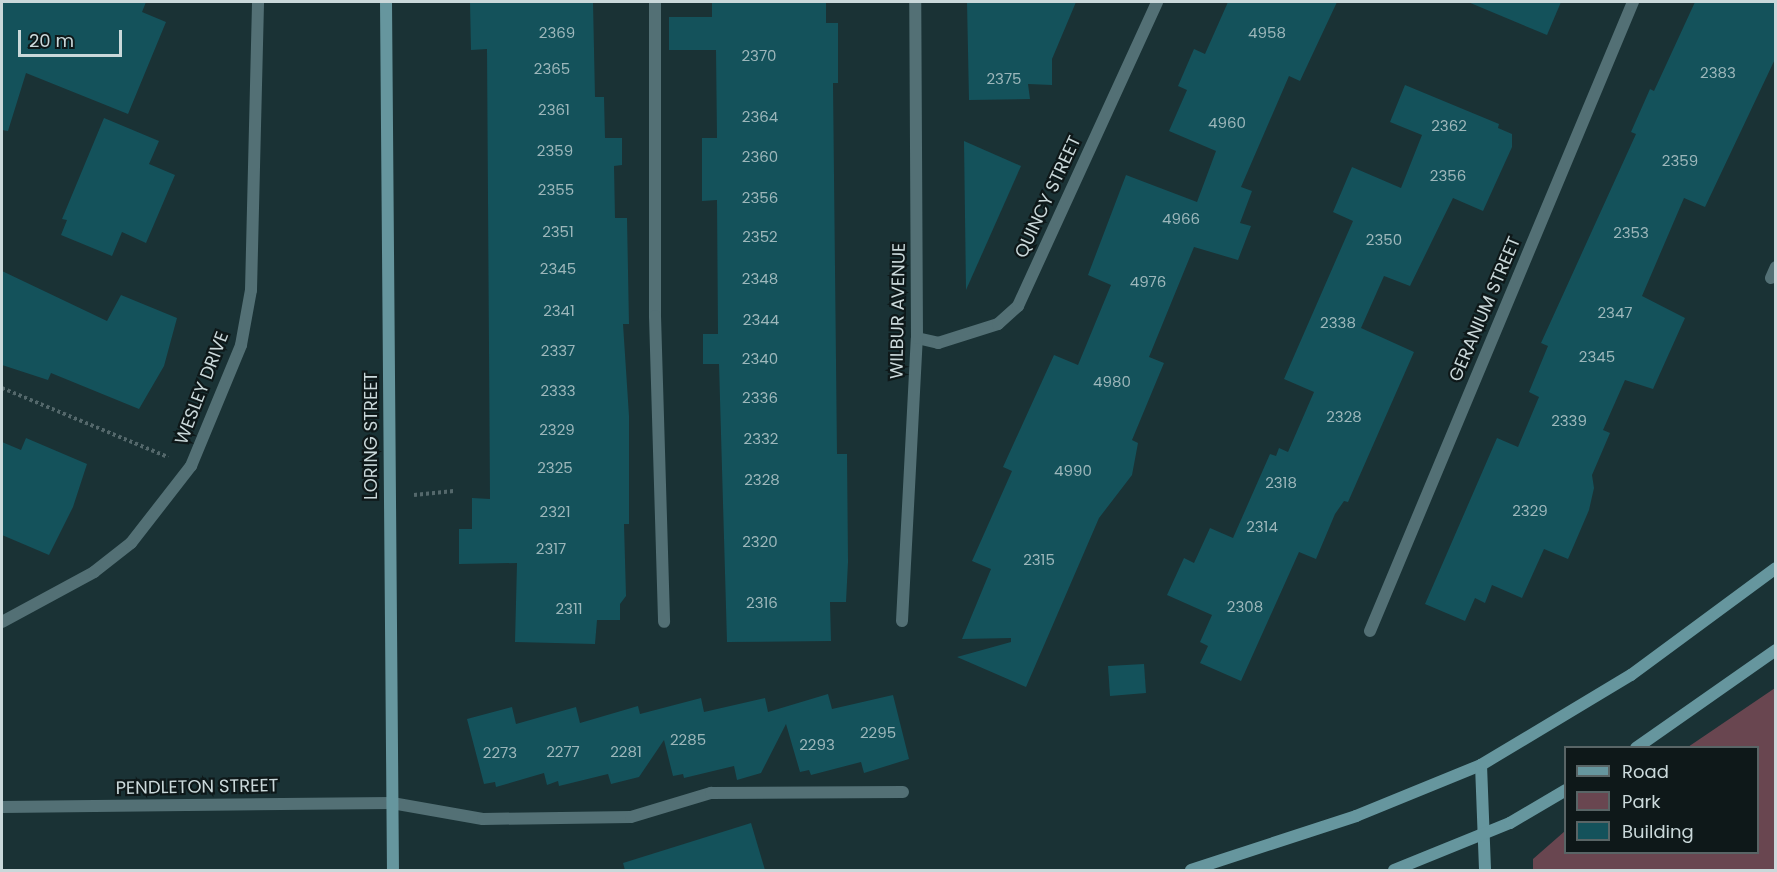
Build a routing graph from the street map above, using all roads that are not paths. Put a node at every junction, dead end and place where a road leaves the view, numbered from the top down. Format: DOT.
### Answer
graph roads {
  1 [pos="258,2"];
  2 [pos="386,2"];
  3 [pos="655,2"];
  4 [pos="915,2"];
  5 [pos="1157,2"];
  6 [pos="1633,2"];
  7 [pos="917,338"];
  8 [pos="1776,568"];
  9 [pos="902,621"];
  10 [pos="2,622"];
  11 [pos="664,622"];
  12 [pos="1370,631"];
  13 [pos="1776,650"];
  14 [pos="1637,746"];
  15 [pos="1481,765"];
  16 [pos="1564,791"];
  17 [pos="903,792"];
  18 [pos="392,803"];
  19 [pos="2,807"];
  20 [pos="1484,834"];
  21 [pos="393,870"];
  22 [pos="1191,870"];
  23 [pos="1394,870"];
  24 [pos="1485,870"];
  1 -- 10 [label="street, WESLEY DRIVE"];
  2 -- 18 [label="main road, LORING STREET"];
  3 -- 11 [label="street"];
  4 -- 7 [label="street, WILBUR AVENUE"];
  5 -- 7 [label="street, QUINCY STREET"];
  6 -- 12 [label="street, GERANIUM STREET"];
  7 -- 9 [label="street, WILBUR AVENUE"];
  8 -- 15 [label="main road"];
  13 -- 14 [label="main road"];
  15 -- 20 [label="main road"];
  15 -- 22 [label="main road"];
  16 -- 20 [label="main road"];
  17 -- 18 [label="street, PENDLETON STREET"];
  18 -- 19 [label="street, PENDLETON STREET"];
  18 -- 21 [label="main road, LORING STREET"];
  20 -- 23 [label="main road"];
  20 -- 24 [label="main road"];
}
